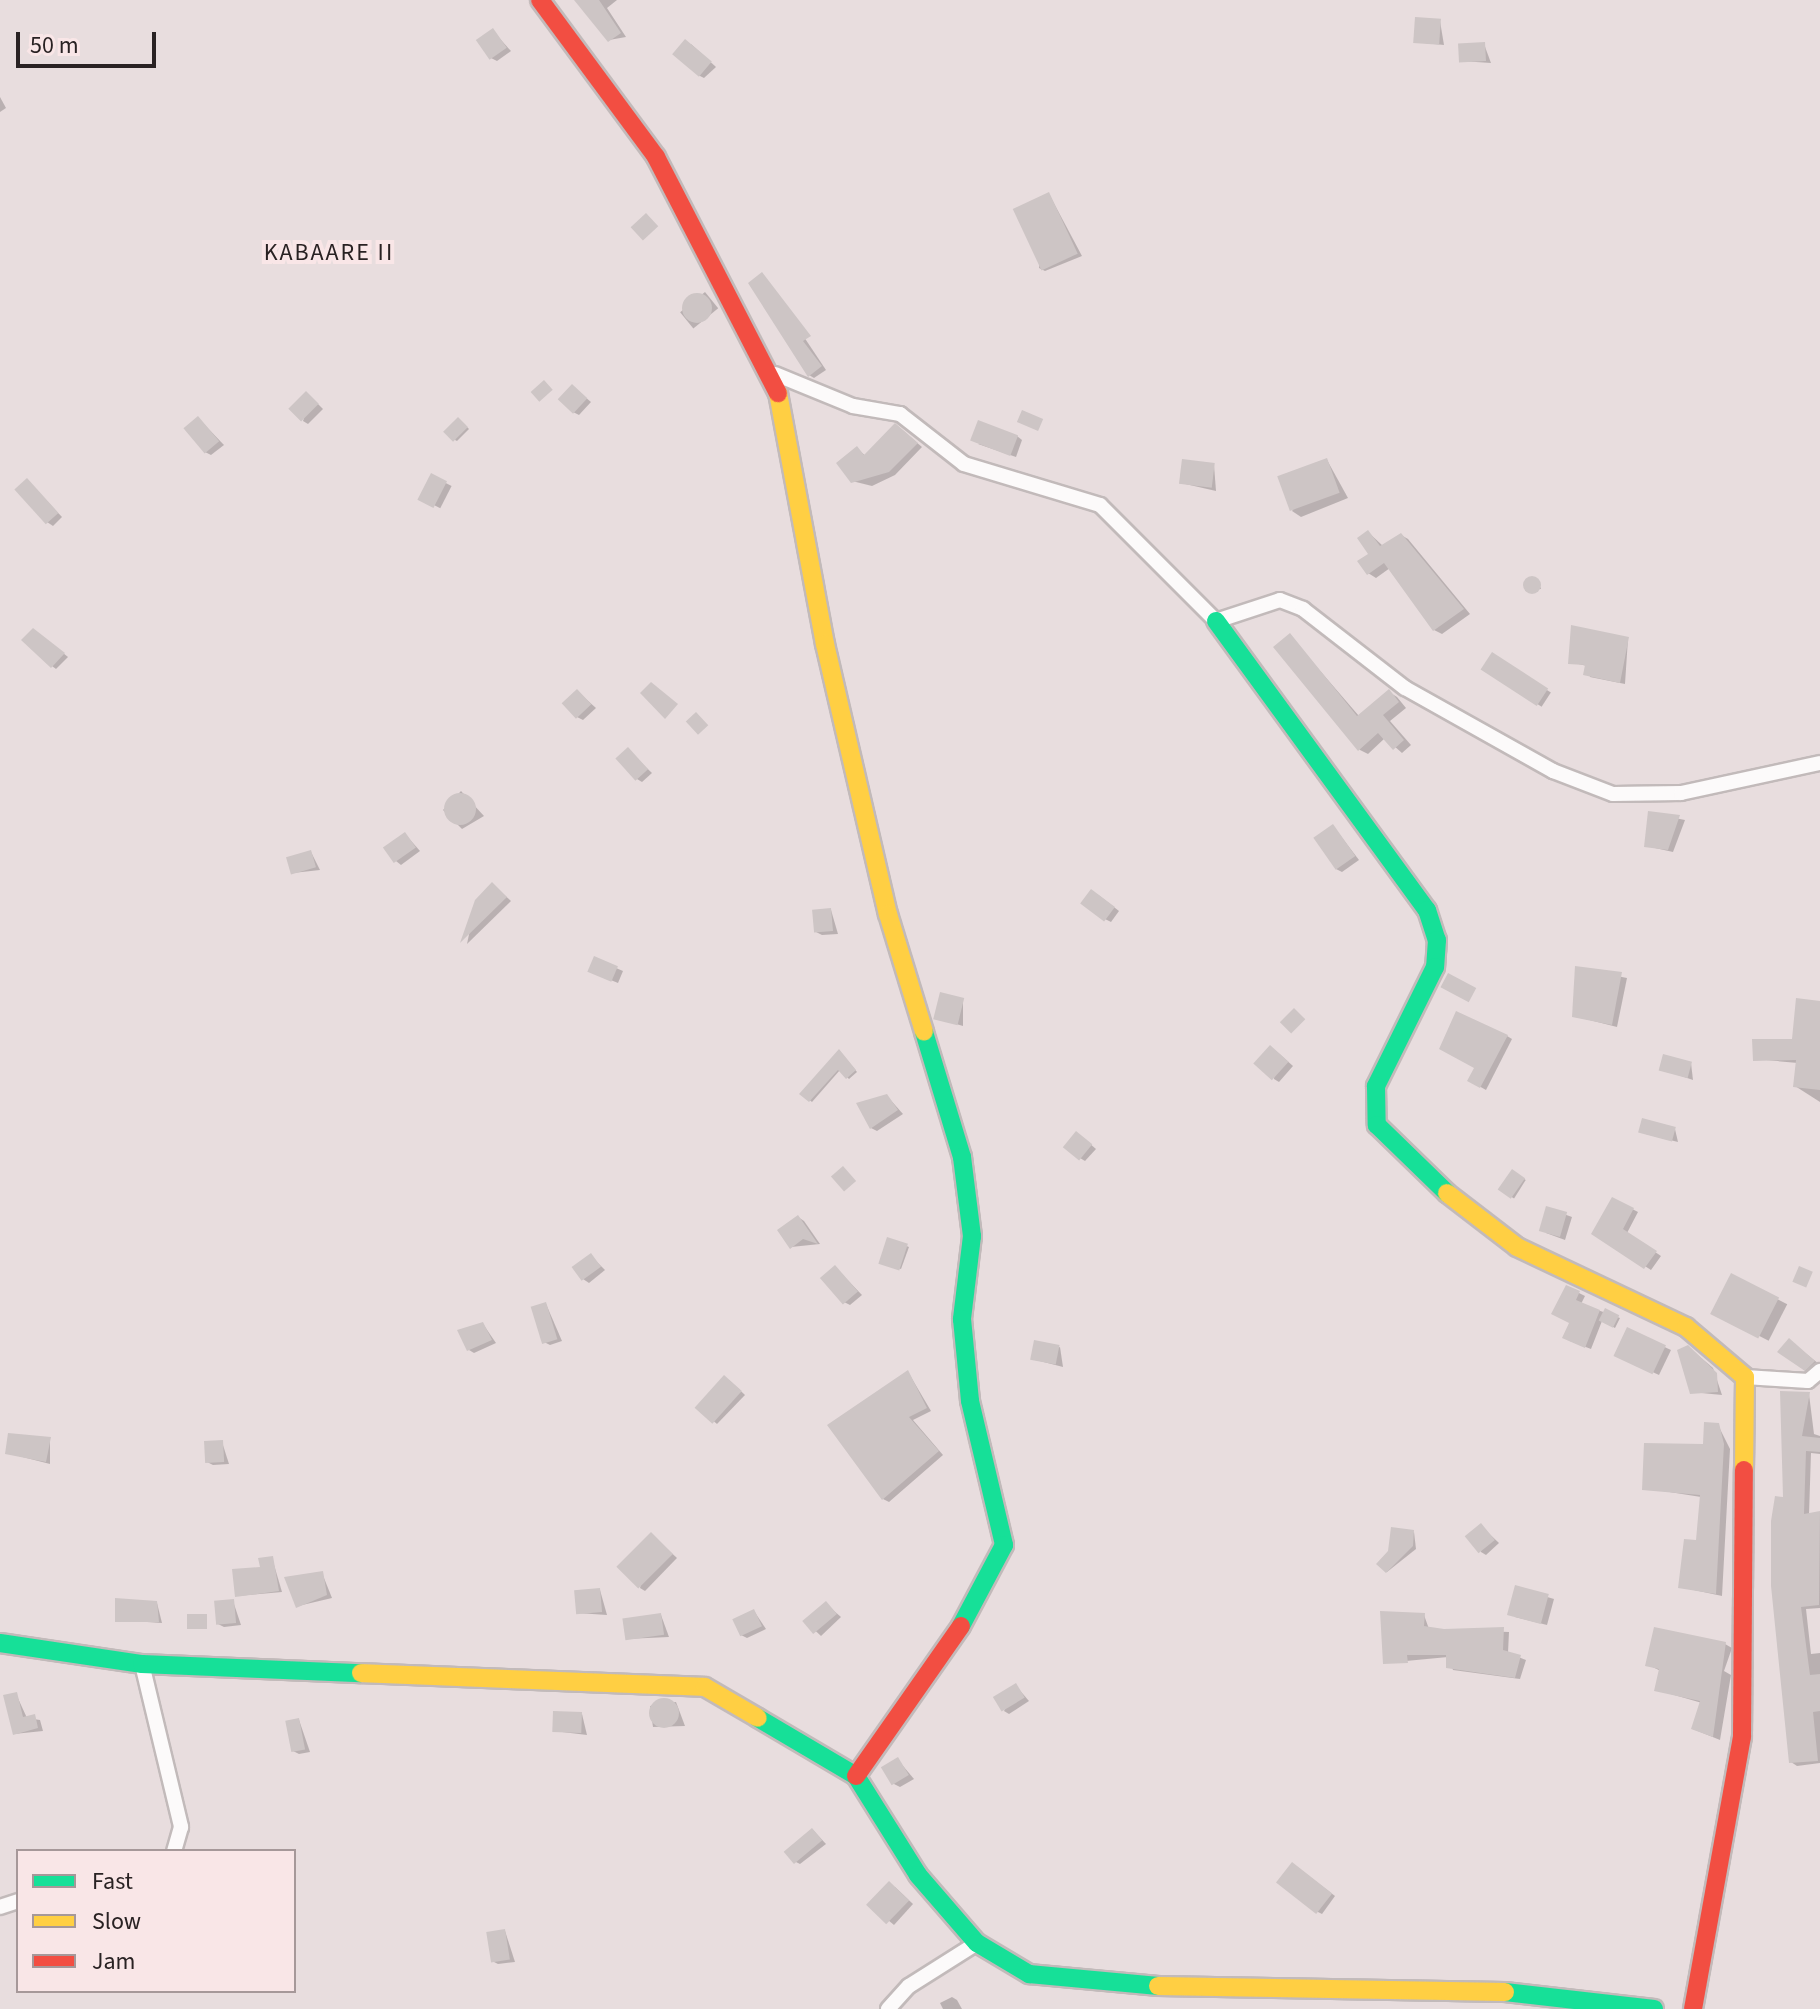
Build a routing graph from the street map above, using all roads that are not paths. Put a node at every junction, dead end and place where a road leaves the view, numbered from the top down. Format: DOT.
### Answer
graph roads {
  1 [pos="540,0"];
  2 [pos="775,374"];
  3 [pos="1216,621"];
  4 [pos="1820,763"];
  5 [pos="1820,1371"];
  6 [pos="1745,1377"];
  7 [pos="0,1643"];
  8 [pos="142,1664"];
  9 [pos="856,1776"];
  10 [pos="175,1849"];
  11 [pos="977,1943"];
  12 [pos="888,2009"];
  13 [pos="1654,2009"];
  14 [pos="1693,2009"];
  1 -- 2 [label="street"];
  2 -- 3 [label="street"];
  2 -- 9 [label="street"];
  3 -- 4 [label="street"];
  3 -- 6 [label="street"];
  5 -- 6 [label="street"];
  6 -- 14 [label="street"];
  7 -- 8 [label="street"];
  8 -- 9 [label="street"];
  8 -- 10 [label="street"];
  9 -- 11 [label="street"];
  11 -- 12 [label="street"];
  11 -- 13 [label="street"];
}
